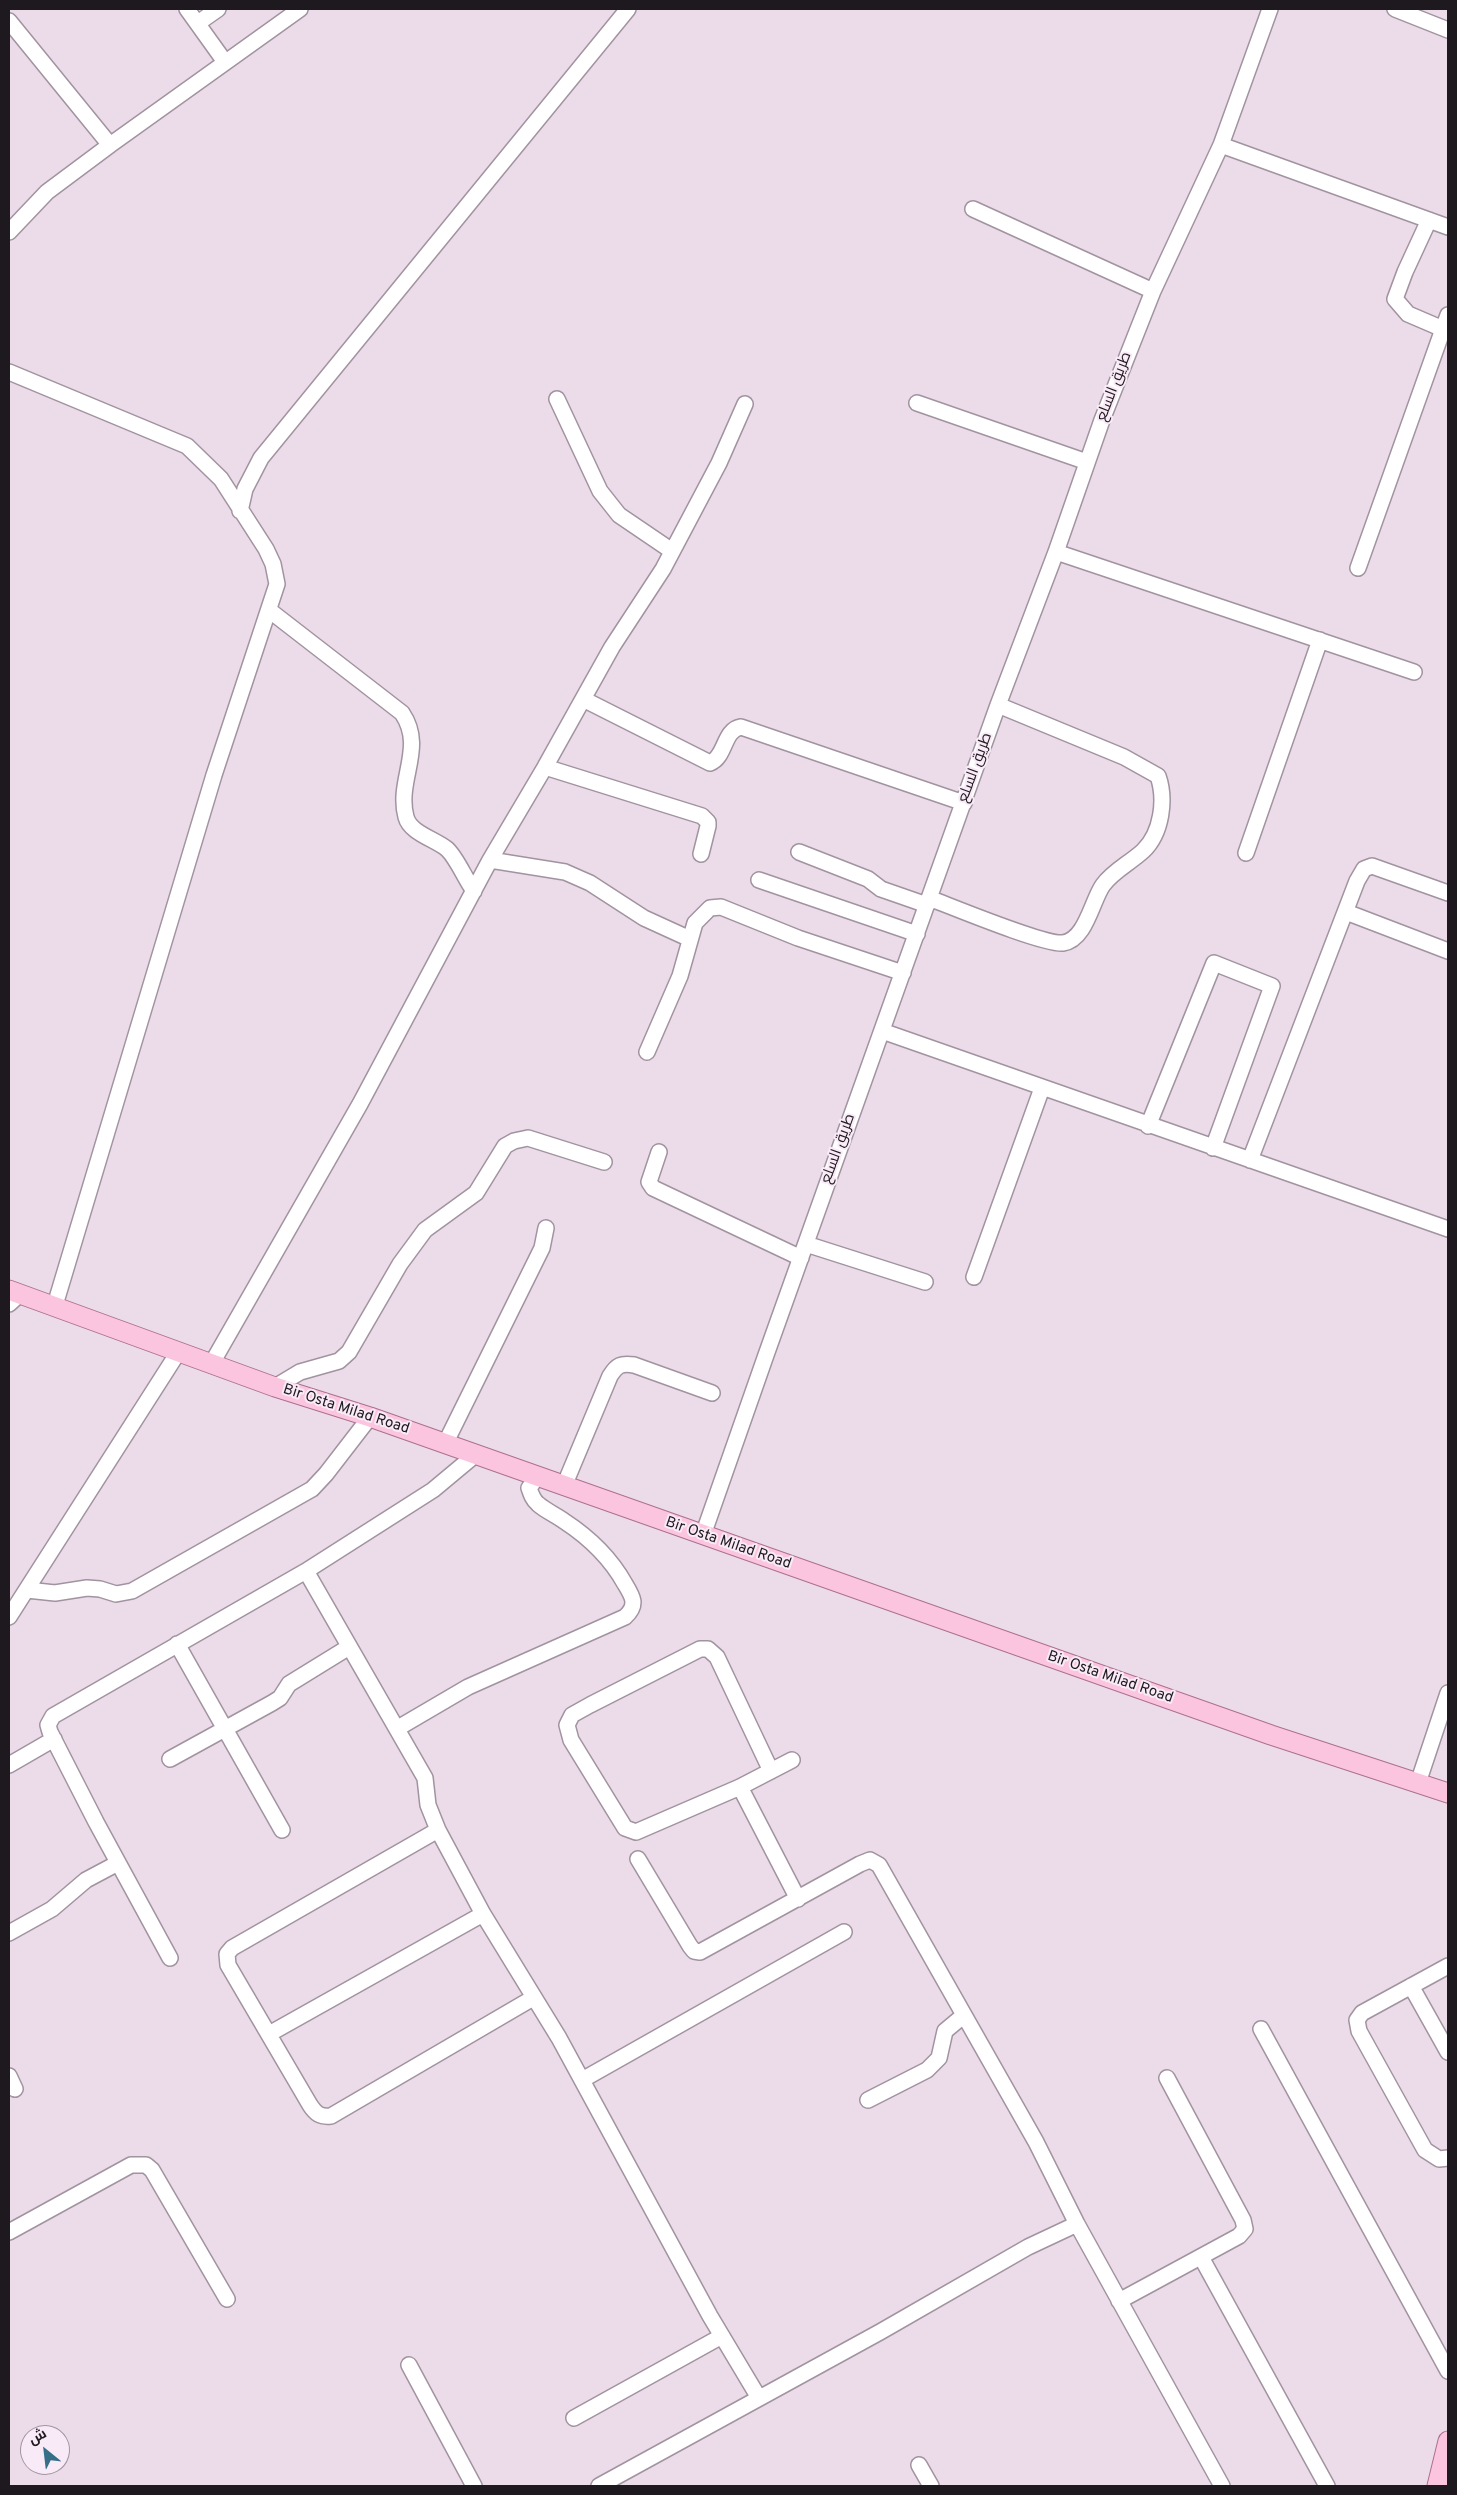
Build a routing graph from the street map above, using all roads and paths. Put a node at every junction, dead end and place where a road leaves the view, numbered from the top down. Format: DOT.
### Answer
graph roads {
  1 [pos="187,9"];
  2 [pos="218,9"];
  3 [pos="300,9"];
  4 [pos="1270,9"];
  5 [pos="1394,9"];
  6 [pos="620,12"];
  7 [pos="9,21"];
  8 [pos="198,23"];
  9 [pos="1448,30"];
  10 [pos="224,62"];
  11 [pos="110,145"];
  12 [pos="1221,145"];
  13 [pos="973,209"];
  14 [pos="1429,220"];
  15 [pos="1448,227"];
  16 [pos="9,232"];
  17 [pos="1153,291"];
  18 [pos="1446,322"];
  19 [pos="9,372"];
  20 [pos="556,399"];
  21 [pos="917,403"];
  22 [pos="745,404"];
  23 [pos="1087,462"];
  24 [pos="240,510"];
  25 [pos="672,551"];
  26 [pos="1056,552"];
  27 [pos="1358,568"];
  28 [pos="269,610"];
  29 [pos="1320,640"];
  30 [pos="1414,672"];
  31 [pos="583,699"];
  32 [pos="998,705"];
  33 [pos="545,767"];
  34 [pos="964,802"];
  35 [pos="799,852"];
  36 [pos="1246,853"];
  37 [pos="701,854"];
  38 [pos="490,860"];
  39 [pos="759,880"];
  40 [pos="474,891"];
  41 [pos="1448,893"];
  42 [pos="928,902"];
  43 [pos="1346,912"];
  44 [pos="916,934"];
  45 [pos="690,938"];
  46 [pos="1448,951"];
  47 [pos="903,973"];
  48 [pos="882,1031"];
  49 [pos="647,1052"];
  50 [pos="1042,1088"];
  51 [pos="1148,1126"];
  52 [pos="1213,1148"];
  53 [pos="659,1152"];
  54 [pos="1250,1160"];
  55 [pos="604,1162"];
  56 [pos="546,1228"];
  57 [pos="1448,1229"];
  58 [pos="803,1251"];
  59 [pos="974,1277"];
  60 [pos="925,1282"];
  61 [pos="12,1296"];
  62 [pos="55,1305"];
  63 [pos="179,1351"];
  64 [pos="212,1363"];
  65 [pos="275,1387"];
  66 [pos="712,1393"];
  67 [pos="370,1417"];
  68 [pos="445,1444"];
  69 [pos="475,1455"];
  70 [pos="537,1477"];
  71 [pos="564,1486"];
  72 [pos="703,1535"];
  73 [pos="306,1571"];
  74 [pos="27,1590"];
  75 [pos="9,1617"];
  76 [pos="177,1644"];
  77 [pos="348,1647"];
  78 [pos="1448,1693"];
  79 [pos="398,1728"];
  80 [pos="225,1729"];
  81 [pos="54,1739"];
  82 [pos="170,1759"];
  83 [pos="792,1760"];
  84 [pos="9,1765"];
  85 [pos="771,1771"];
  86 [pos="1418,1783"];
  87 [pos="740,1787"];
  88 [pos="1448,1793"];
  89 [pos="282,1830"];
  90 [pos="438,1830"];
  91 [pos="638,1859"];
  92 [pos="118,1863"];
  93 [pos="798,1899"];
  94 [pos="483,1914"];
  95 [pos="844,1932"];
  96 [pos="9,1933"];
  97 [pos="170,1958"];
  98 [pos="1448,1966"];
  99 [pos="1411,1986"];
  100 [pos="533,1998"];
  101 [pos="963,2016"];
  102 [pos="1261,2029"];
  103 [pos="269,2034"];
  104 [pos="1448,2052"];
  105 [pos="1167,2078"];
  106 [pos="582,2080"];
  107 [pos="868,2100"];
  108 [pos="1448,2158"];
  109 [pos="1077,2224"];
  110 [pos="9,2232"];
  111 [pos="1201,2257"];
  112 [pos="227,2300"];
  113 [pos="1119,2301"];
  114 [pos="722,2336"];
  115 [pos="409,2364"];
  116 [pos="1448,2371"];
  117 [pos="759,2398"];
  118 [pos="574,2418"];
  119 [pos="1448,2446"];
  120 [pos="919,2465"];
  121 [pos="474,2486"];
  122 [pos="599,2486"];
  123 [pos="931,2486"];
  124 [pos="1222,2486"];
  125 [pos="1328,2486"];
  126 [pos="1437,2486"];
  1 -- 8 [label="street"];
  2 -- 8 [label="street"];
  3 -- 10 [label="street"];
  4 -- 12 [label="street, طريق السلع"];
  5 -- 9 [label="street"];
  6 -- 24 [label="street"];
  7 -- 11 [label="street"];
  8 -- 10 [label="street"];
  10 -- 11 [label="street"];
  11 -- 16 [label="street"];
  12 -- 14 [label="street"];
  12 -- 17 [label="street, طريق السلع"];
  13 -- 17 [label="street"];
  14 -- 15 [label="street"];
  14 -- 18 [label="street"];
  17 -- 23 [label="street, طريق السلع"];
  18 -- 27 [label="street"];
  19 -- 24 [label="street"];
  20 -- 25 [label="street"];
  21 -- 23 [label="street"];
  22 -- 25 [label="street"];
  23 -- 26 [label="street, طريق السلع"];
  24 -- 28 [label="street"];
  25 -- 31 [label="street"];
  26 -- 29 [label="street"];
  26 -- 32 [label="street, طريق السلع"];
  28 -- 40 [label="street"];
  28 -- 62 [label="street"];
  29 -- 30 [label="street"];
  29 -- 36 [label="street"];
  31 -- 33 [label="street"];
  31 -- 34 [label="street"];
  32 -- 34 [label="street, طريق السلع"];
  32 -- 42 [label="street"];
  33 -- 37 [label="street"];
  33 -- 38 [label="street"];
  34 -- 42 [label="street, طريق السلع"];
  35 -- 42 [label="street"];
  38 -- 40 [label="street"];
  38 -- 45 [label="street"];
  39 -- 44 [label="street"];
  40 -- 64 [label="street"];
  41 -- 43 [label="street"];
  42 -- 44 [label="street, طريق السلع"];
  43 -- 46 [label="street"];
  43 -- 54 [label="street"];
  44 -- 47 [label="street, طريق السلع"];
  45 -- 47 [label="street"];
  45 -- 49 [label="street"];
  47 -- 48 [label="street, طريق السلع"];
  48 -- 50 [label="street"];
  48 -- 58 [label="street, طريق السلع"];
  50 -- 51 [label="street"];
  50 -- 59 [label="street"];
  51 -- 52 [label="street"];
  51 -- 52 [label="street"];
  52 -- 54 [label="street"];
  53 -- 58 [label="street"];
  54 -- 57 [label="street"];
  55 -- 65 [label="street"];
  56 -- 68 [label="street"];
  58 -- 60 [label="street"];
  58 -- 72 [label="street, طريق السلع"];
  61 -- 62 [label="main road, Bir Osta Milad Road"];
  62 -- 63 [label="main road, Bir Osta Milad Road"];
  63 -- 64 [label="main road, Bir Osta Milad Road"];
  63 -- 74 [label="street"];
  64 -- 65 [label="main road, Bir Osta Milad Road"];
  65 -- 67 [label="main road, Bir Osta Milad Road"];
  66 -- 71 [label="street"];
  67 -- 68 [label="main road, Bir Osta Milad Road"];
  67 -- 74 [label="street"];
  68 -- 69 [label="main road, Bir Osta Milad Road"];
  69 -- 70 [label="main road, Bir Osta Milad Road"];
  69 -- 73 [label="street"];
  70 -- 71 [label="main road, Bir Osta Milad Road"];
  70 -- 79 [label="street"];
  71 -- 72 [label="main road, Bir Osta Milad Road"];
  72 -- 86 [label="main road, Bir Osta Milad Road"];
  73 -- 76 [label="street"];
  73 -- 77 [label="street"];
  74 -- 75 [label="street"];
  76 -- 80 [label="street"];
  76 -- 81 [label="street"];
  77 -- 79 [label="street"];
  77 -- 80 [label="street"];
  78 -- 86 [label="street"];
  79 -- 90 [label="street"];
  80 -- 82 [label="street"];
  80 -- 89 [label="street"];
  81 -- 84 [label="street"];
  81 -- 92 [label="street"];
  83 -- 85 [label="street"];
  85 -- 87 [label="street"];
  85 -- 87 [label="street"];
  86 -- 88 [label="main road, Bir Osta Milad Road"];
  87 -- 93 [label="street"];
  90 -- 94 [label="street"];
  90 -- 103 [label="street"];
  91 -- 93 [label="street"];
  92 -- 96 [label="street"];
  92 -- 97 [label="street"];
  93 -- 101 [label="street"];
  94 -- 100 [label="street"];
  94 -- 103 [label="street"];
  95 -- 106 [label="street"];
  98 -- 99 [label="street"];
  99 -- 104 [label="street"];
  99 -- 108 [label="street"];
  100 -- 103 [label="street"];
  100 -- 106 [label="street"];
  101 -- 107 [label="street"];
  101 -- 109 [label="street"];
  102 -- 116 [label="street"];
  105 -- 111 [label="street"];
  106 -- 114 [label="street"];
  109 -- 113 [label="street"];
  109 -- 117 [label="street"];
  110 -- 112 [label="street"];
  111 -- 113 [label="street"];
  111 -- 125 [label="street"];
  113 -- 124 [label="street"];
  114 -- 117 [label="street"];
  114 -- 118 [label="street"];
  115 -- 121 [label="street"];
  117 -- 122 [label="street"];
  119 -- 126 [label="main road"];
  120 -- 123 [label="street"];
}
